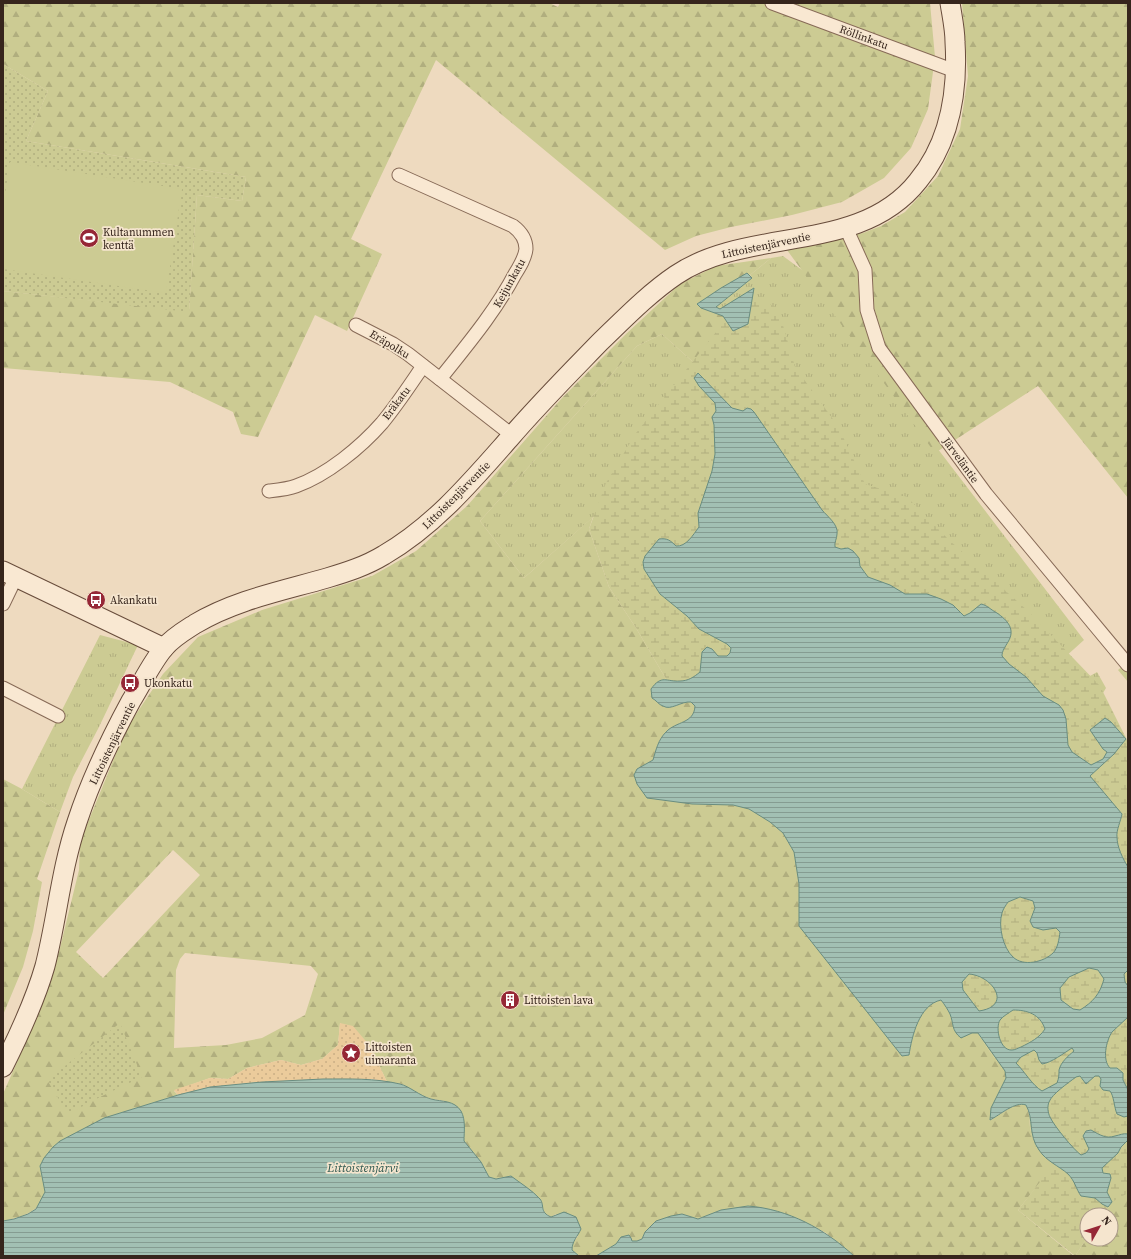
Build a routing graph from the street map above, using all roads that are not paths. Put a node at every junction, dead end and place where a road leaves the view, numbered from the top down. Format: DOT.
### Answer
graph roads {
  1 [pos="772,3"];
  2 [pos="950,3"];
  3 [pos="955,71"];
  4 [pos="399,175"];
  5 [pos="846,228"];
  6 [pos="356,325"];
  7 [pos="424,366"];
  8 [pos="440,379"];
  9 [pos="512,435"];
  10 [pos="269,491"];
  11 [pos="10,574"];
  12 [pos="3,604"];
  13 [pos="164,648"];
  14 [pos="1128,665"];
  15 [pos="3,688"];
  16 [pos="58,716"];
  17 [pos="3,1067"];
  1 -- 3 [label="street, Röllinkatu"];
  2 -- 3 [label="street, Littoistenjärventie"];
  3 -- 5 [label="street, Littoistenjärventie"];
  4 -- 8 [label="street, Keijunkatu"];
  5 -- 9 [label="street, Littoistenjärventie"];
  5 -- 14 [label="street, Järveläntie"];
  6 -- 7 [label="street, Eräpolku"];
  7 -- 8 [label="street"];
  7 -- 10 [label="street, Eräkatu"];
  8 -- 9 [label="street"];
  9 -- 13 [label="street, Littoistenjärventie"];
  11 -- 12 [label="street"];
  11 -- 13 [label="street"];
  13 -- 17 [label="street, Littoistenjärventie"];
  15 -- 16 [label="street"];
}
